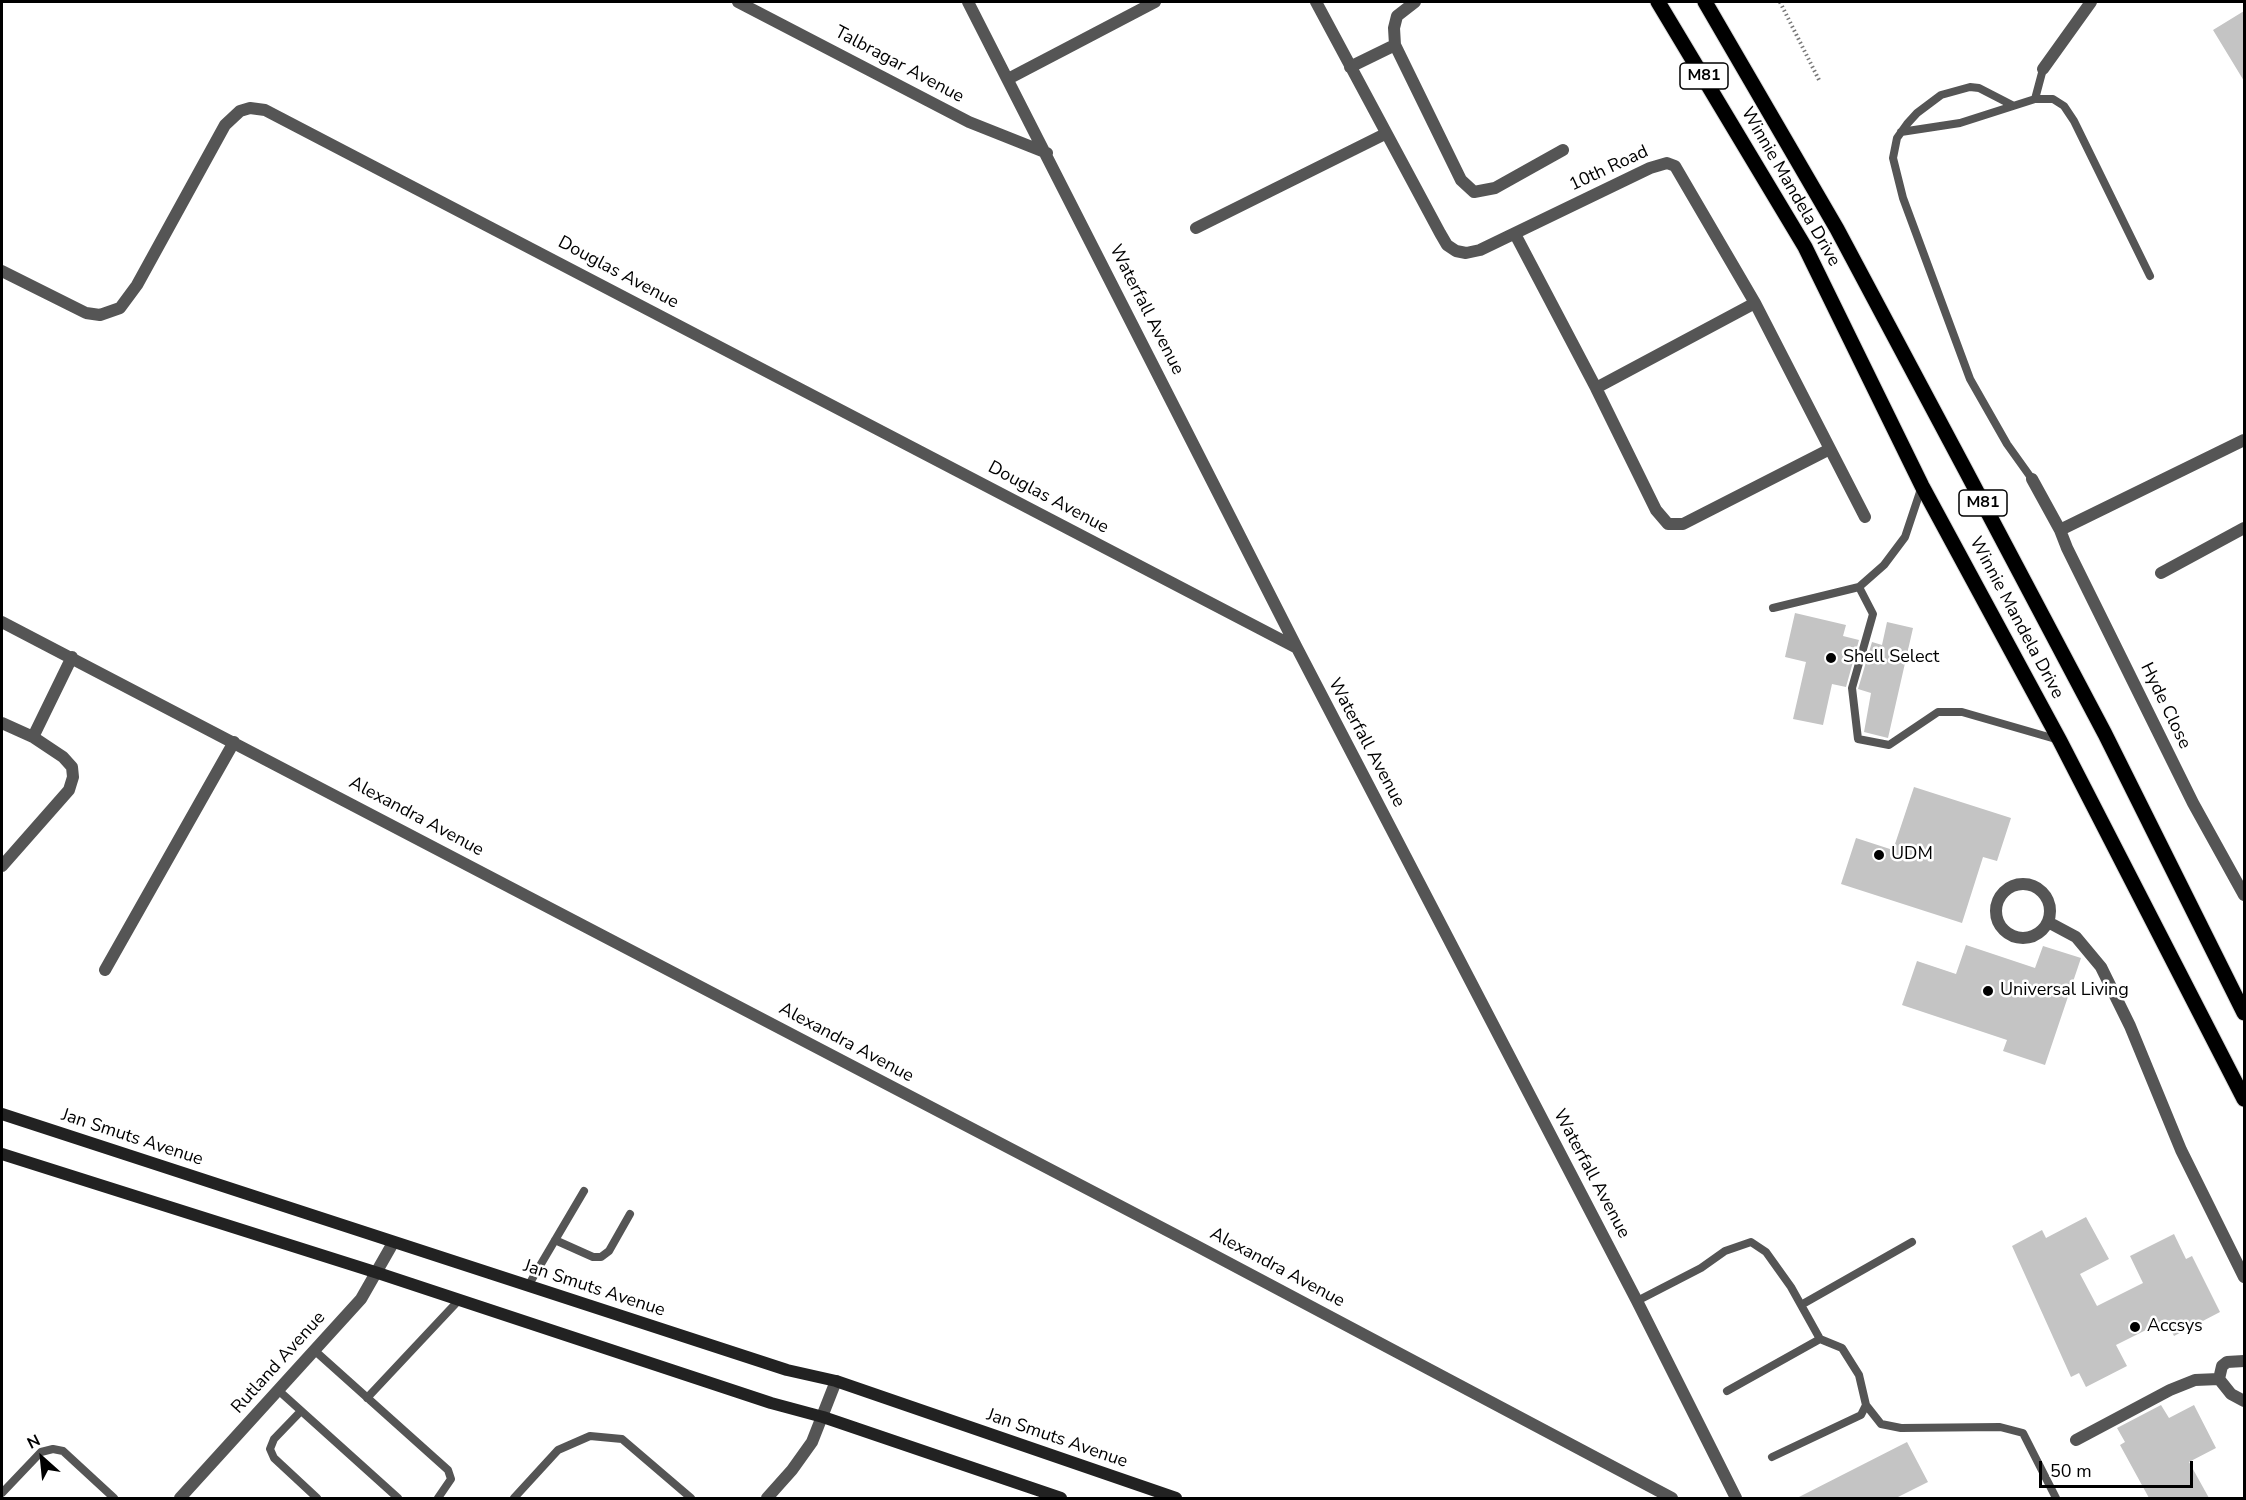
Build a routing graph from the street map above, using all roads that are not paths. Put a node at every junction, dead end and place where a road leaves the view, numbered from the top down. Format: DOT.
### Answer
graph roads {
  1 [pos="738,2"];
  2 [pos="968,2"];
  3 [pos="1155,2"];
  4 [pos="1316,2"];
  5 [pos="1415,2"];
  6 [pos="1658,2"];
  7 [pos="1705,2"];
  8 [pos="2091,2"];
  9 [pos="1395,45"];
  10 [pos="1350,67"];
  11 [pos="2043,69"];
  12 [pos="1008,79"];
  13 [pos="2036,99"];
  14 [pos="2012,105"];
  15 [pos="1901,132"];
  16 [pos="1385,134"];
  17 [pos="1563,150"];
  18 [pos="1047,153"];
  19 [pos="1196,228"];
  20 [pos="1515,234"];
  21 [pos="2,271"];
  22 [pos="2150,276"];
  23 [pos="1755,303"];
  24 [pos="1596,388"];
  25 [pos="2244,440"];
  26 [pos="1830,449"];
  27 [pos="2032,479"];
  28 [pos="1922,486"];
  29 [pos="1865,517"];
  30 [pos="2244,528"];
  31 [pos="2060,530"];
  32 [pos="2161,573"];
  33 [pos="1859,587"];
  34 [pos="1773,608"];
  35 [pos="2,622"];
  36 [pos="1297,648"];
  37 [pos="72,657"];
  38 [pos="2,723"];
  39 [pos="33,737"];
  40 [pos="2060,741"];
  41 [pos="234,742"];
  42 [pos="2,866"];
  43 [pos="2244,895"];
  44 [pos="2048,922"];
  45 [pos="105,970"];
  46 [pos="2244,1013"];
  47 [pos="2244,1099"];
  48 [pos="2,1113"];
  49 [pos="2,1154"];
  50 [pos="584,1191"];
  51 [pos="630,1215"];
  52 [pos="555,1240"];
  53 [pos="1912,1242"];
  54 [pos="393,1243"];
  55 [pos="378,1273"];
  56 [pos="2244,1277"];
  57 [pos="528,1286"];
  58 [pos="459,1300"];
  59 [pos="1637,1301"];
  60 [pos="1801,1305"];
  61 [pos="1820,1339"];
  62 [pos="314,1350"];
  63 [pos="2244,1361"];
  64 [pos="2219,1379"];
  65 [pos="836,1381"];
  66 [pos="278,1390"];
  67 [pos="1727,1391"];
  68 [pos="367,1398"];
  69 [pos="2244,1401"];
  70 [pos="1866,1405"];
  71 [pos="301,1411"];
  72 [pos="823,1417"];
  73 [pos="2076,1440"];
  74 [pos="1772,1457"];
  75 [pos="2,1493"];
  76 [pos="772,1497"];
  77 [pos="114,1498"];
  78 [pos="180,1498"];
  79 [pos="317,1498"];
  80 [pos="398,1498"];
  81 [pos="438,1498"];
  82 [pos="514,1498"];
  83 [pos="691,1498"];
  84 [pos="1061,1498"];
  85 [pos="1176,1498"];
  86 [pos="1672,1498"];
  87 [pos="1736,1498"];
  88 [pos="2056,1498"];
  1 -- 18 [label="street, Talbragar Avenue"];
  2 -- 12 [label="street, Waterfall Avenue"];
  3 -- 12 [label="street"];
  4 -- 10 [label="street, 10th Road"];
  5 -- 9 [label="street"];
  6 -- 28 [label="main road, Winnie Mandela Drive / M81"];
  7 -- 46 [label="main road, Winnie Mandela Drive / M81"];
  8 -- 11 [label="street"];
  9 -- 10 [label="street"];
  9 -- 17 [label="street"];
  10 -- 16 [label="street, 10th Road"];
  11 -- 13 [label="lane"];
  12 -- 18 [label="street, Waterfall Avenue"];
  13 -- 14 [label="lane"];
  13 -- 22 [label="lane"];
  14 -- 15 [label="lane"];
  14 -- 15 [label="lane"];
  15 -- 27 [label="lane"];
  16 -- 19 [label="street"];
  16 -- 20 [label="street, 10th Road"];
  18 -- 36 [label="street, Waterfall Avenue"];
  20 -- 23 [label="street, 10th Road"];
  20 -- 24 [label="street"];
  21 -- 36 [label="street, Douglas Avenue"];
  23 -- 24 [label="street"];
  23 -- 26 [label="street, 10th Road"];
  24 -- 26 [label="street"];
  25 -- 31 [label="street"];
  26 -- 29 [label="street, 10th Road"];
  27 -- 31 [label="street, Hyde Close"];
  28 -- 33 [label="lane"];
  28 -- 40 [label="main road, Winnie Mandela Drive / M81"];
  30 -- 32 [label="street"];
  31 -- 43 [label="street, Hyde Close"];
  33 -- 34 [label="lane"];
  33 -- 40 [label="lane"];
  35 -- 37 [label="street, Alexandra Avenue"];
  36 -- 59 [label="street, Waterfall Avenue"];
  37 -- 39 [label="street"];
  37 -- 41 [label="street, Alexandra Avenue"];
  38 -- 39 [label="street"];
  39 -- 42 [label="street"];
  40 -- 47 [label="main road, Winnie Mandela Drive / M81"];
  41 -- 45 [label="street"];
  41 -- 86 [label="street, Alexandra Avenue"];
  44 -- 44 [label="street"];
  44 -- 56 [label="street"];
  48 -- 54 [label="main road, Jan Smuts Avenue"];
  49 -- 55 [label="main road"];
  50 -- 52 [label="lane"];
  51 -- 52 [label="lane"];
  52 -- 57 [label="lane"];
  53 -- 60 [label="lane"];
  54 -- 55 [label="street, Rutland Avenue"];
  54 -- 57 [label="main road, Jan Smuts Avenue"];
  55 -- 58 [label="main road"];
  55 -- 62 [label="street, Rutland Avenue"];
  57 -- 65 [label="main road, Jan Smuts Avenue"];
  58 -- 68 [label="lane"];
  58 -- 72 [label="main road"];
  59 -- 60 [label="lane"];
  59 -- 87 [label="street, Waterfall Avenue"];
  60 -- 61 [label="lane"];
  61 -- 67 [label="lane"];
  61 -- 70 [label="lane"];
  62 -- 66 [label="street, Rutland Avenue"];
  62 -- 68 [label="lane"];
  63 -- 64 [label="street"];
  64 -- 69 [label="street"];
  64 -- 73 [label="street"];
  65 -- 72 [label="street"];
  65 -- 85 [label="main road, Jan Smuts Avenue"];
  66 -- 71 [label="lane"];
  66 -- 78 [label="street, Rutland Avenue"];
  68 -- 81 [label="lane"];
  70 -- 74 [label="lane"];
  70 -- 88 [label="lane"];
  71 -- 79 [label="lane"];
  71 -- 80 [label="lane"];
  72 -- 76 [label="street"];
  72 -- 84 [label="main road"];
  75 -- 77 [label="lane"];
  82 -- 83 [label="lane"];
}
